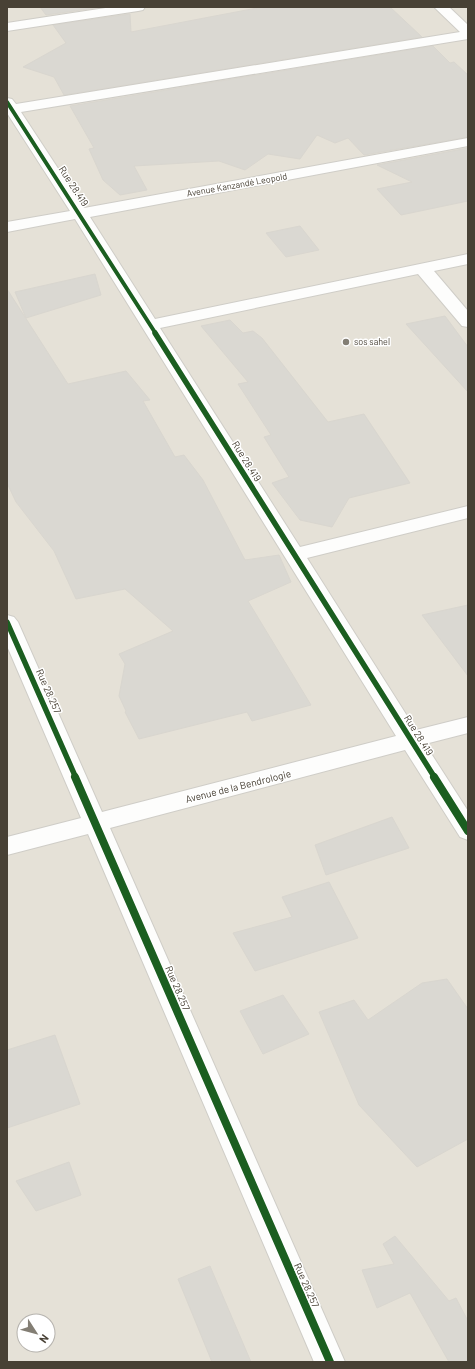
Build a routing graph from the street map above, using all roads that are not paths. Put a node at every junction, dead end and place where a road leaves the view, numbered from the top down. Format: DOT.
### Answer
graph roads {
  1 [pos="138,7"];
  2 [pos="441,7"];
  3 [pos="7,27"];
  4 [pos="468,32"];
  5 [pos="468,35"];
  6 [pos="9,106"];
  7 [pos="468,142"];
  8 [pos="80,214"];
  9 [pos="7,227"];
  10 [pos="468,259"];
  11 [pos="422,268"];
  12 [pos="468,322"];
  13 [pos="150,325"];
  14 [pos="468,512"];
  15 [pos="294,555"];
  16 [pos="7,622"];
  17 [pos="468,725"];
  18 [pos="411,741"];
  19 [pos="96,822"];
  20 [pos="468,831"];
  21 [pos="7,846"];
  22 [pos="330,1362"];
  1 -- 3 [label="street"];
  2 -- 4 [label="street"];
  5 -- 6 [label="street"];
  6 -- 8 [label="street, Rue 28.419"];
  7 -- 8 [label="street, Avenue Kanzandé Leopold"];
  8 -- 9 [label="street, Avenue Kanzandé Leopold"];
  8 -- 13 [label="street, Rue 28.419"];
  10 -- 11 [label="street"];
  11 -- 12 [label="street"];
  11 -- 13 [label="street"];
  13 -- 15 [label="street, Rue 28.419"];
  14 -- 15 [label="street"];
  15 -- 18 [label="street, Rue 28.419"];
  16 -- 19 [label="street, Rue 28.257"];
  17 -- 18 [label="street, Avenue de la Bendrologie"];
  18 -- 19 [label="street, Avenue de la Bendrologie"];
  18 -- 20 [label="street, Rue 28.419"];
  19 -- 21 [label="street, Avenue de la Bendrologie"];
  19 -- 22 [label="street, Rue 28.257"];
}
